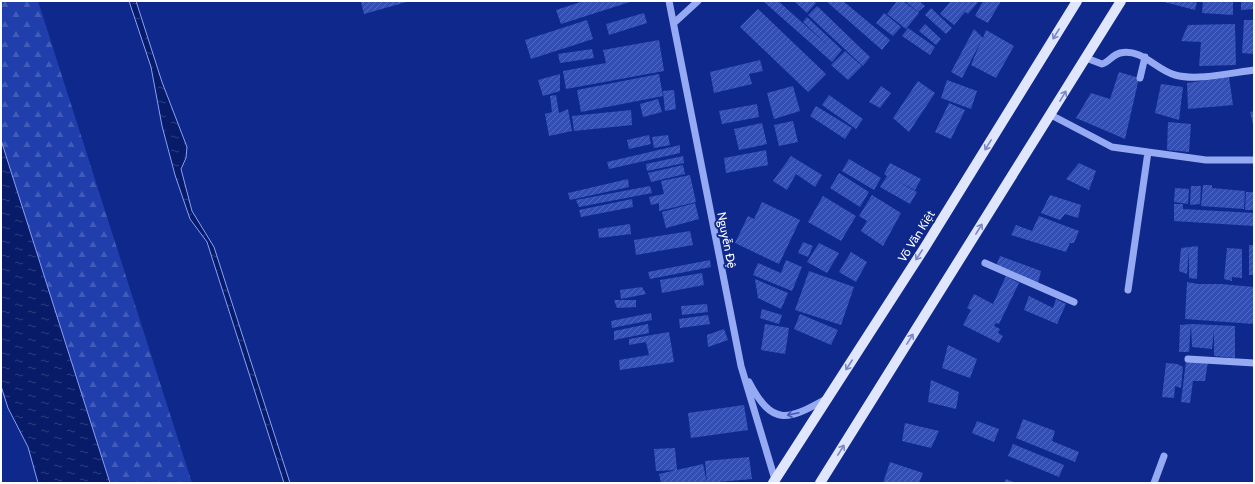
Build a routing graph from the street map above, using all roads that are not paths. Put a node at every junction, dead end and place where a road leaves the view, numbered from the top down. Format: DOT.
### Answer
graph roads {
  1 [pos="669,1"];
  2 [pos="698,1"];
  3 [pos="1077,1"];
  4 [pos="1122,1"];
  5 [pos="674,23"];
  6 [pos="1145,57"];
  7 [pos="1086,58"];
  8 [pos="1254,70"];
  9 [pos="1140,78"];
  10 [pos="1052,115"];
  11 [pos="1148,152"];
  12 [pos="1254,160"];
  13 [pos="985,263"];
  14 [pos="1128,290"];
  15 [pos="1074,302"];
  16 [pos="1188,359"];
  17 [pos="1254,363"];
  18 [pos="741,366"];
  19 [pos="828,398"];
  20 [pos="1164,456"];
  21 [pos="775,482"];
  22 [pos="820,483"];
  23 [pos="1154,483"];
  1 -- 5 [label="street, Nguyễn Đệ"];
  2 -- 5 [label="street"];
  3 -- 19 [label="main road, Võ Văn Kiệt, one-way"];
  4 -- 7 [label="main road"];
  5 -- 18 [label="street, Nguyễn Đệ"];
  6 -- 7 [label="street"];
  6 -- 8 [label="street"];
  6 -- 9 [label="street"];
  10 -- 7 [label="main road, one-way"];
  10 -- 11 [label="street"];
  22 -- 10 [label="main road, one-way"];
  11 -- 12 [label="street"];
  11 -- 14 [label="street"];
  13 -- 15 [label="street"];
  16 -- 17 [label="street"];
  19 -- 18 [label="street, one-way"];
  18 -- 21 [label="street, Nguyễn Đệ"];
  19 -- 21 [label="main road, Võ Văn Kiệt"];
  20 -- 23 [label="street"];
}
